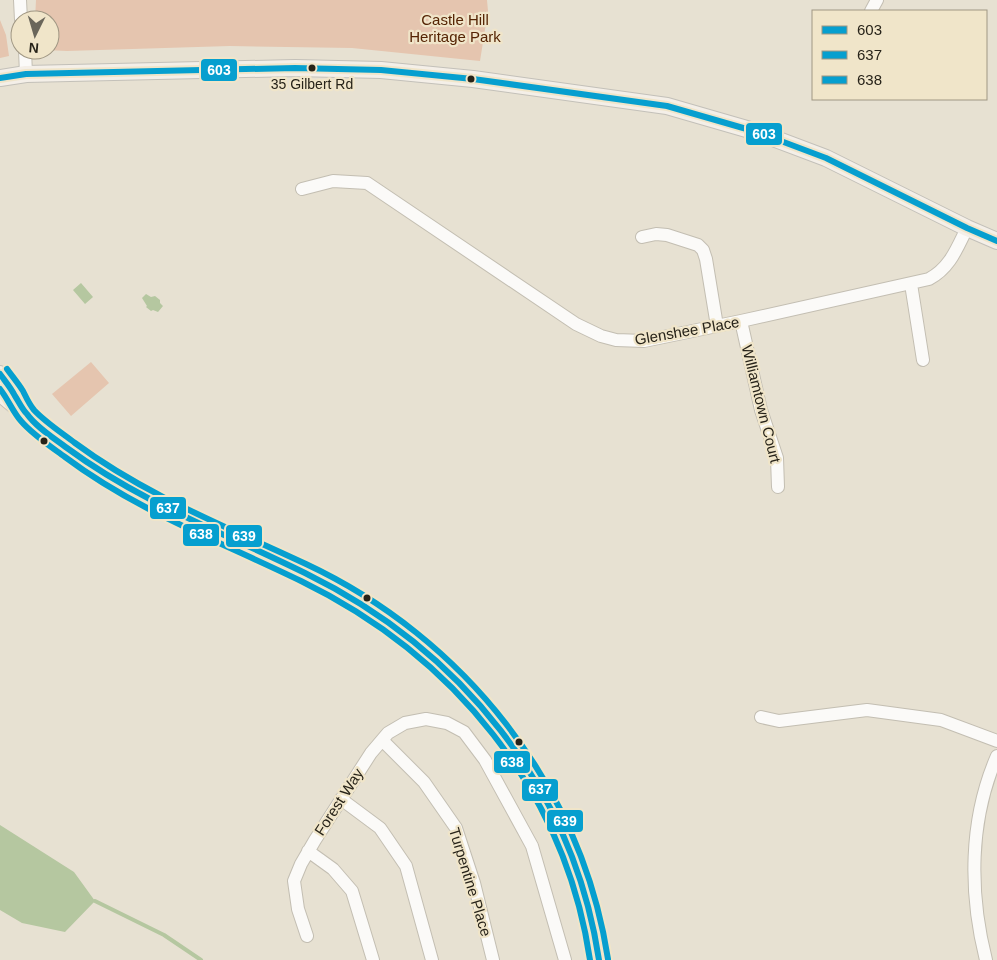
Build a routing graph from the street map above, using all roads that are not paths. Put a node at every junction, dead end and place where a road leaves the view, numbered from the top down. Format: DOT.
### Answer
graph roads {
  1 [pos="25,60"];
  2 [pos="26,74"];
  3 [pos="0,78"];
  4 [pos="302,189"];
  5 [pos="968,228"];
  6 [pos="642,237"];
  7 [pos="997,241"];
  8 [pos="911,284"];
  9 [pos="741,321"];
  10 [pos="718,326"];
  11 [pos="923,360"];
  12 [pos="0,374"];
  13 [pos="0,393"];
  14 [pos="28,415"];
  15 [pos="778,487"];
  16 [pos="761,717"];
  17 [pos="382,740"];
  18 [pos="997,740"];
  19 [pos="997,756"];
  20 [pos="342,799"];
  21 [pos="308,851"];
  22 [pos="307,936"];
  23 [pos="373,960"];
  24 [pos="432,960"];
  25 [pos="493,960"];
  26 [pos="565,960"];
  27 [pos="599,960"];
  28 [pos="986,960"];
  1 -- 2 [label="street"];
  2 -- 3 [label="main road"];
  2 -- 5 [label="main road"];
  4 -- 10 [label="street, Glenshee Place"];
  5 -- 7 [label="main road"];
  5 -- 8 [label="street, Glenshee Place"];
  6 -- 10 [label="street"];
  8 -- 9 [label="street, Glenshee Place"];
  8 -- 11 [label="street"];
  9 -- 10 [label="street, Glenshee Place"];
  9 -- 15 [label="street, Williamtown Court"];
  12 -- 14 [label="main road"];
  13 -- 14 [label="main road"];
  14 -- 27 [label="main road"];
  16 -- 18 [label="street"];
  17 -- 20 [label="street, Forest Way"];
  17 -- 25 [label="street, Turpentine Place"];
  17 -- 26 [label="street, Forest Way"];
  19 -- 28 [label="street"];
  20 -- 21 [label="street, Forest Way"];
  20 -- 24 [label="street"];
  21 -- 22 [label="street, Forest Way"];
  21 -- 23 [label="street"];
}
